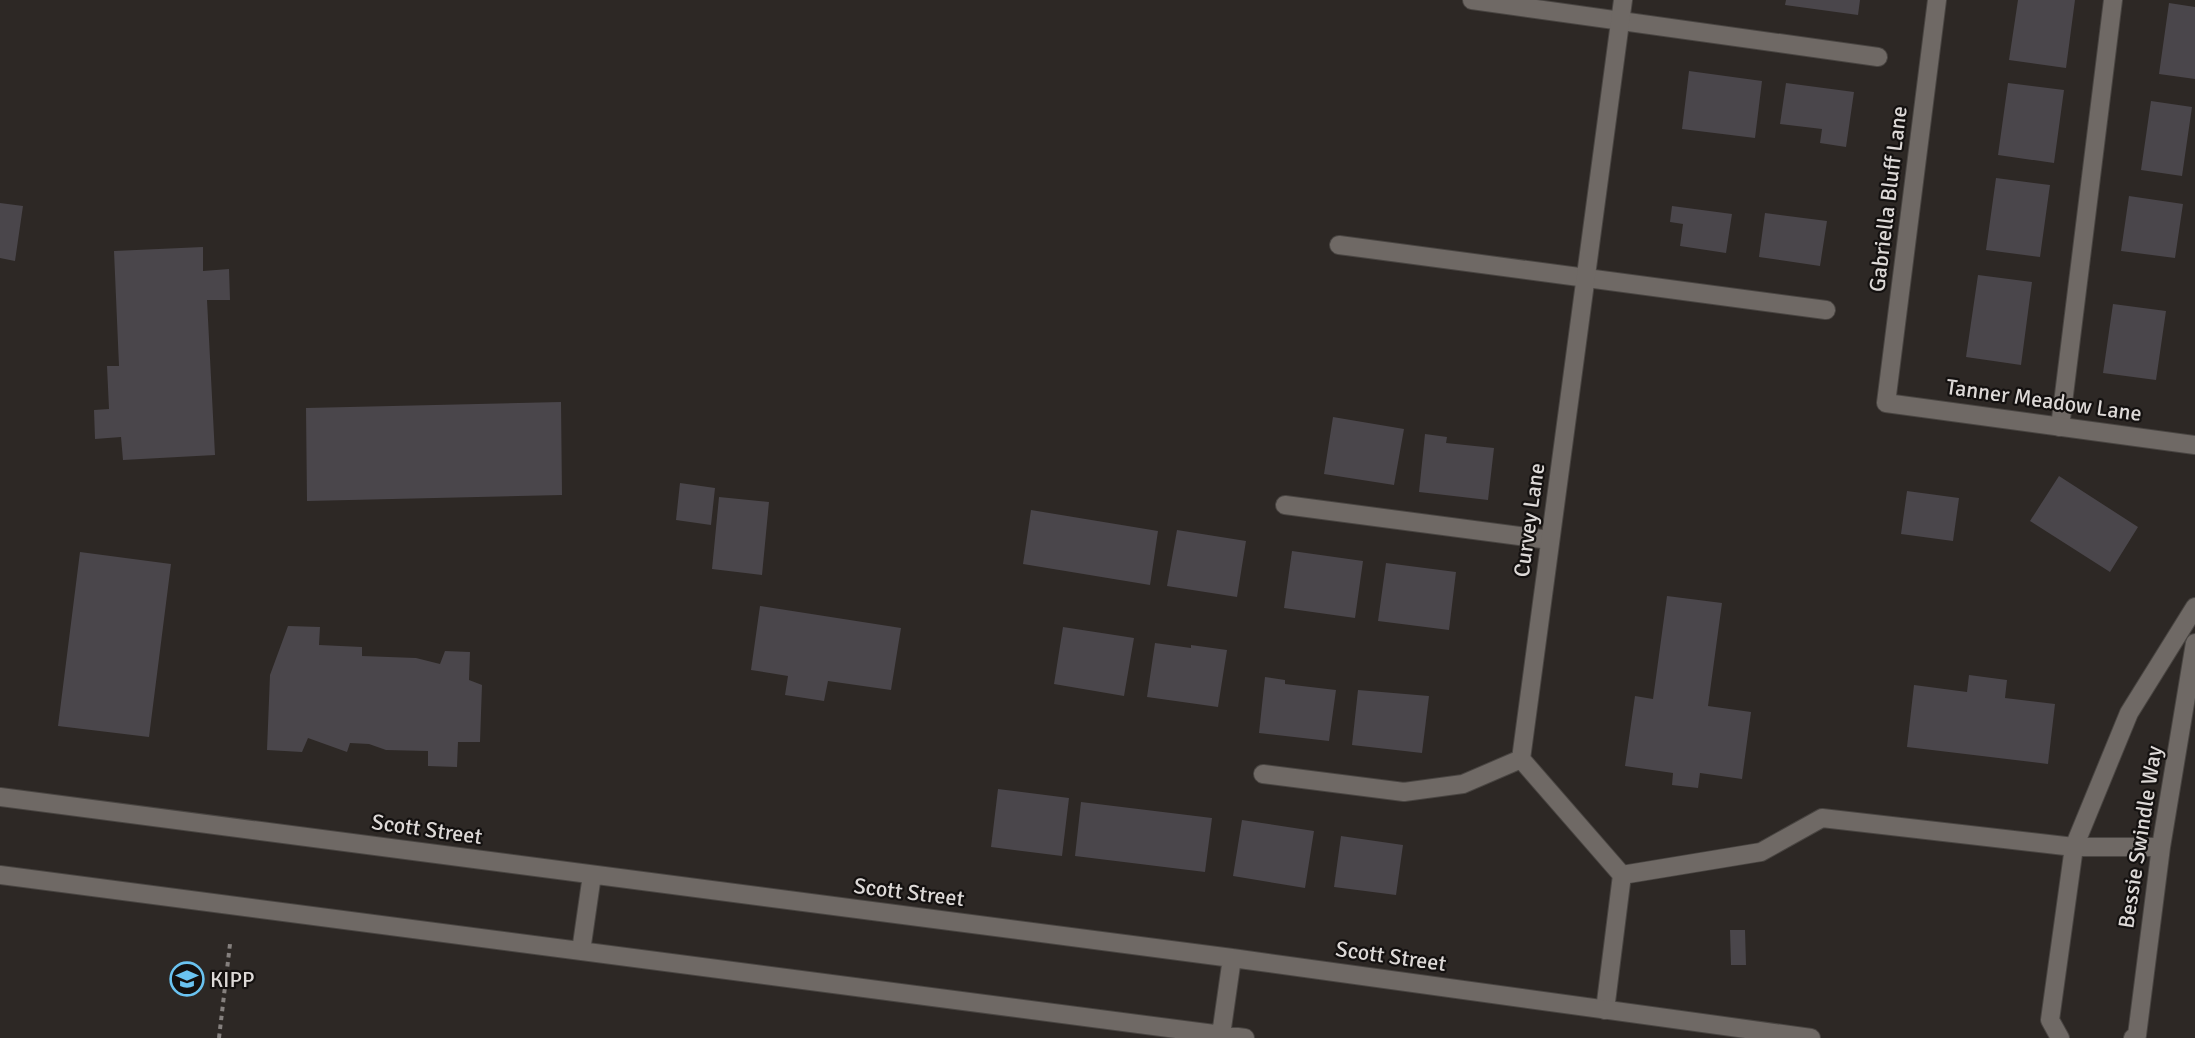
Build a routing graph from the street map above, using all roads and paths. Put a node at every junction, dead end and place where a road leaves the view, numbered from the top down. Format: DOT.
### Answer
graph roads {
  1 [pos="1472,0"];
  2 [pos="1623,0"];
  3 [pos="1937,0"];
  4 [pos="2113,0"];
  5 [pos="1620,21"];
  6 [pos="1878,57"];
  7 [pos="1339,245"];
  8 [pos="1586,278"];
  9 [pos="1826,310"];
  10 [pos="1886,403"];
  11 [pos="2060,427"];
  12 [pos="2195,445"];
  13 [pos="1285,505"];
  14 [pos="1550,540"];
  15 [pos="2195,607"];
  16 [pos="2195,643"];
  17 [pos="1521,759"];
  18 [pos="1263,774"];
  19 [pos="0,797"];
  20 [pos="2074,847"];
  21 [pos="2161,847"];
  22 [pos="0,875"];
  23 [pos="592,875"];
  24 [pos="1622,875"];
  25 [pos="230,944"];
  26 [pos="581,951"];
  27 [pos="1232,958"];
  28 [pos="1605,1010"];
  29 [pos="1221,1035"];
  30 [pos="219,1038"];
  31 [pos="1245,1038"];
  32 [pos="1810,1038"];
  33 [pos="2060,1038"];
  34 [pos="2133,1038"];
  1 -- 5 [label="street"];
  2 -- 5 [label="street, Curvey Lane"];
  3 -- 10 [label="street, Gabriella Bluff Lane"];
  4 -- 11 [label="street"];
  5 -- 6 [label="street"];
  5 -- 8 [label="street, Curvey Lane"];
  7 -- 8 [label="street"];
  8 -- 9 [label="street"];
  8 -- 14 [label="street, Curvey Lane"];
  10 -- 11 [label="street, Tanner Meadow Lane"];
  11 -- 12 [label="street, Tanner Meadow Lane"];
  13 -- 14 [label="street"];
  14 -- 17 [label="street, Curvey Lane"];
  15 -- 20 [label="street, Bessie Swindle Way"];
  16 -- 21 [label="street, Bessie Swindle Way"];
  17 -- 18 [label="street"];
  17 -- 24 [label="street"];
  19 -- 23 [label="street, Scott Street"];
  20 -- 21 [label="street"];
  20 -- 24 [label="street"];
  20 -- 33 [label="street, Bessie Swindle Way"];
  21 -- 34 [label="street, Bessie Swindle Way"];
  22 -- 26 [label="street"];
  23 -- 26 [label="street"];
  23 -- 27 [label="street, Scott Street"];
  24 -- 28 [label="street"];
  25 -- 30 [label="path"];
  26 -- 29 [label="street"];
  27 -- 28 [label="street, Scott Street"];
  27 -- 29 [label="street"];
  28 -- 32 [label="street, Scott Street"];
  29 -- 31 [label="street"];
}
